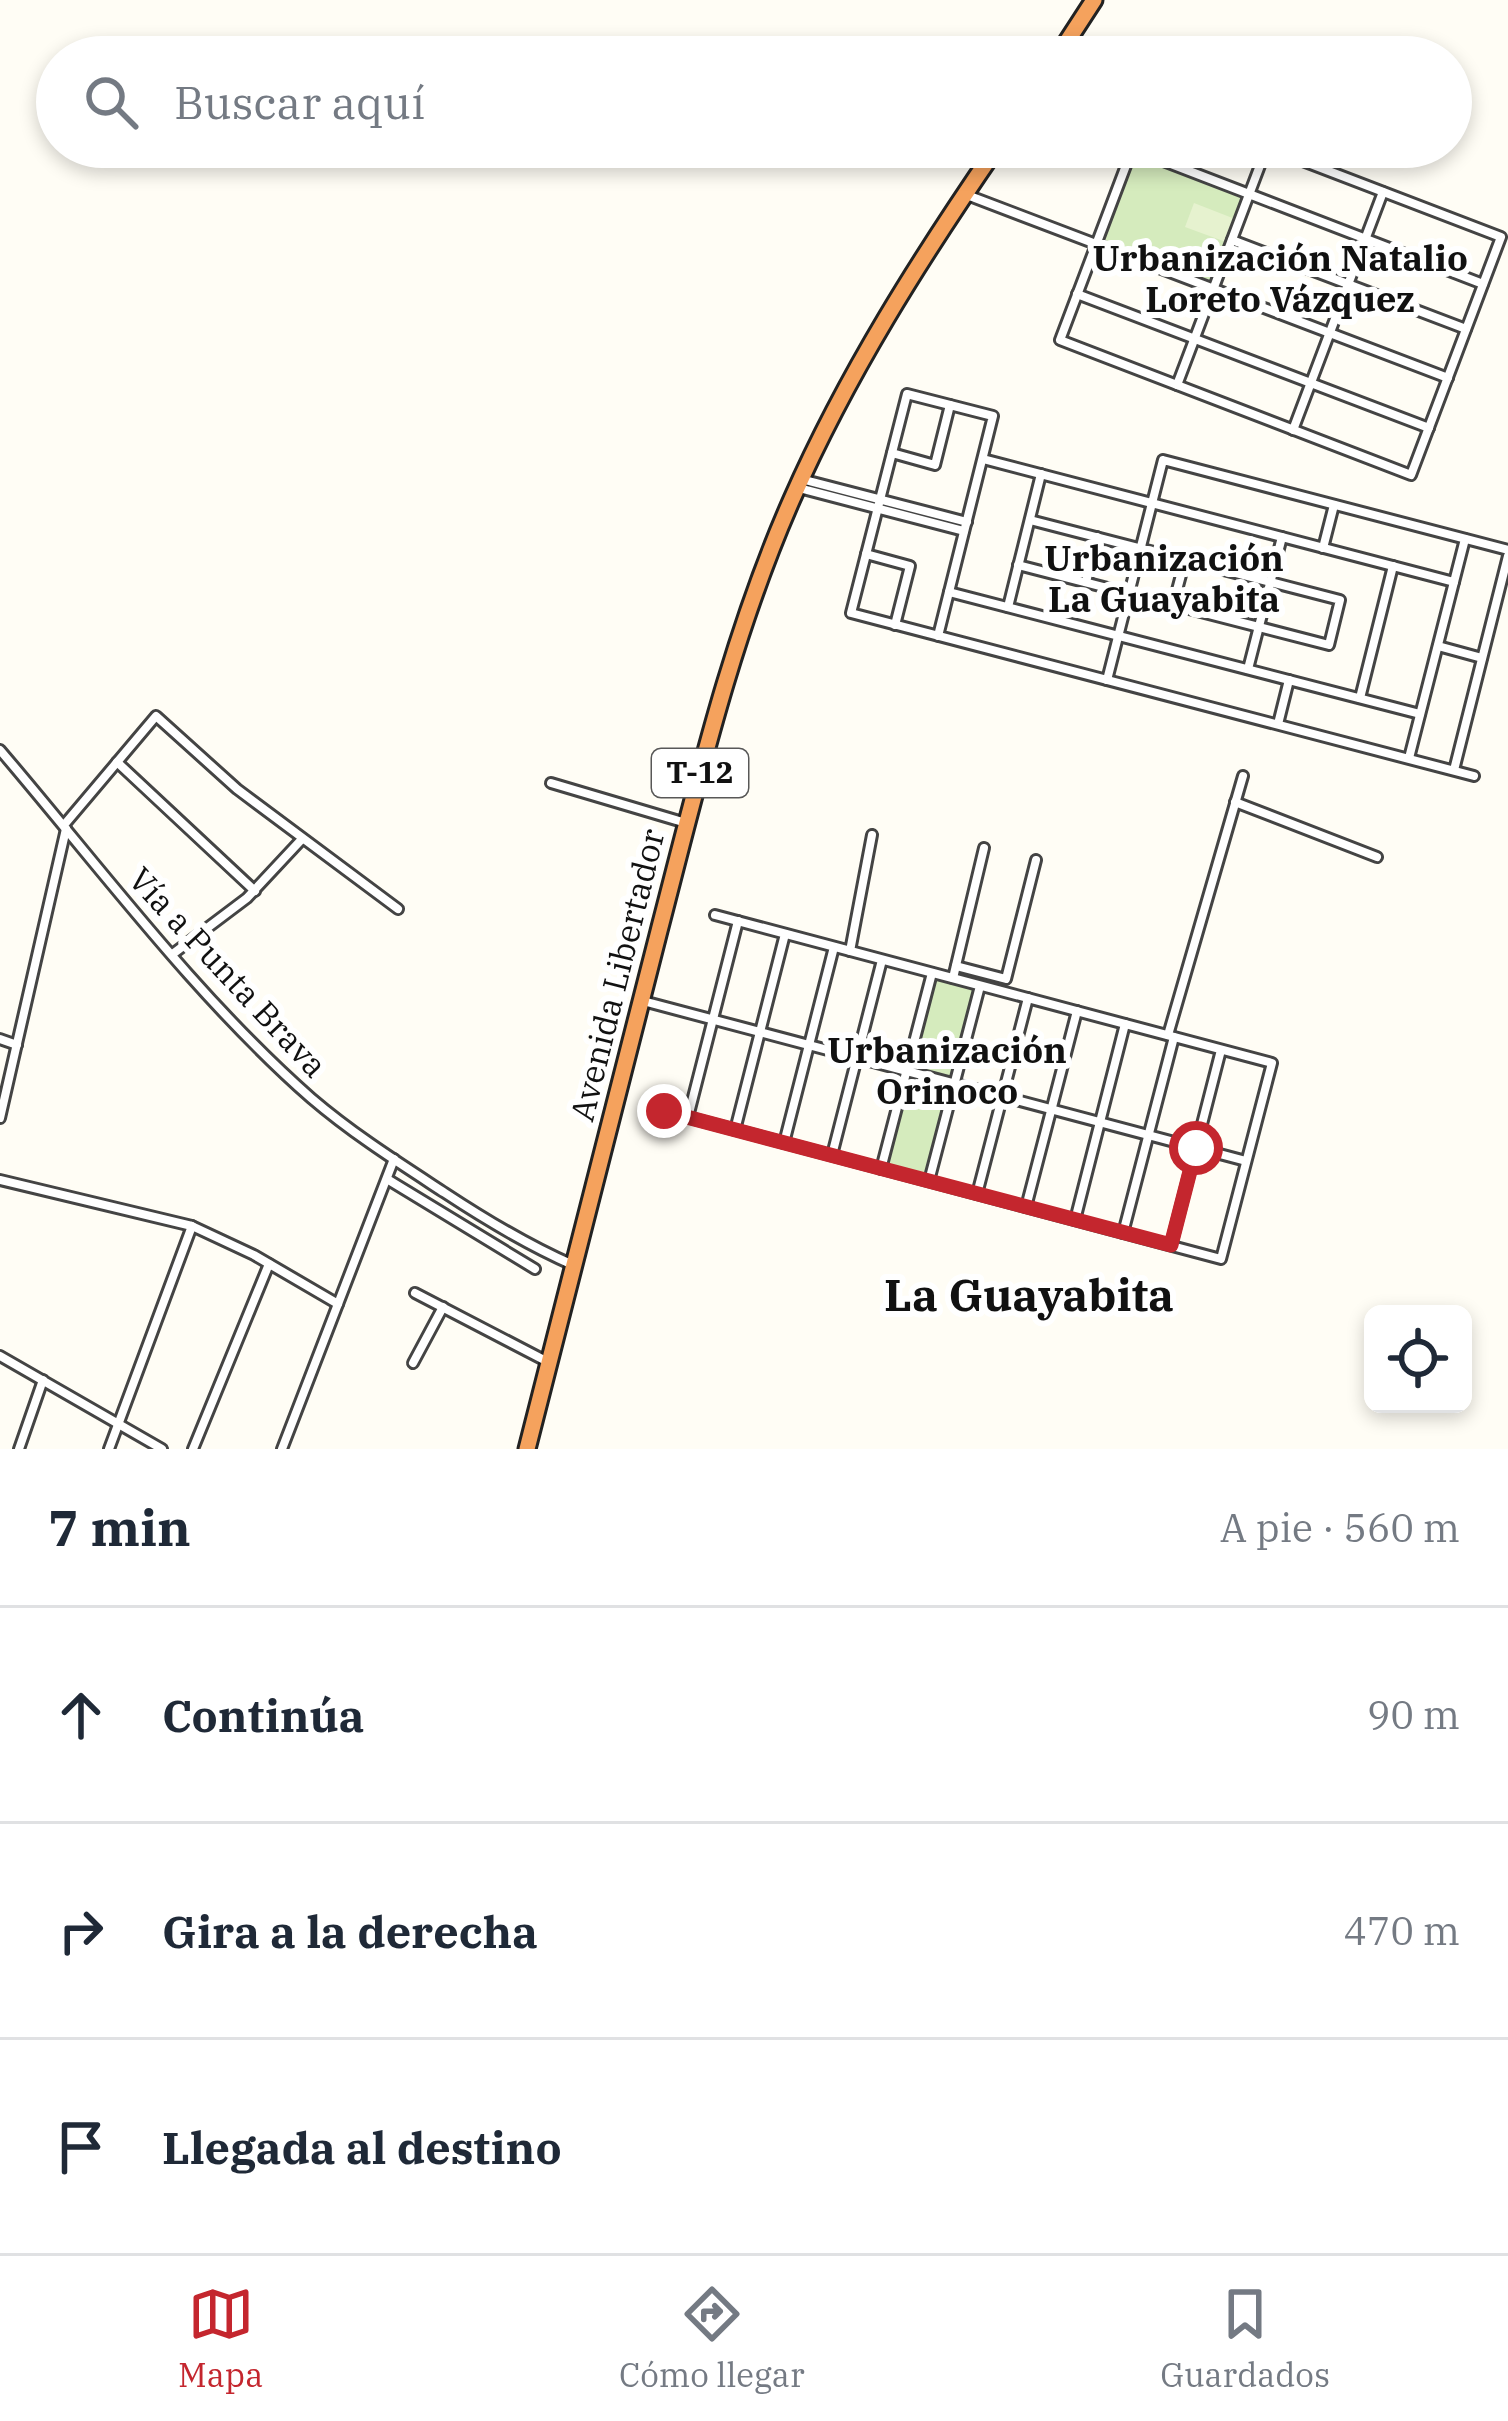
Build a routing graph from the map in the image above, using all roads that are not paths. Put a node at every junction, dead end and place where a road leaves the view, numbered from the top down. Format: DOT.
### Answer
graph roads {
  1 [pos="1094,0"];
  2 [pos="1071,36"];
  3 [pos="983,168"];
  4 [pos="1124,168"];
  5 [pos="1183,168"];
  6 [pos="1258,168"];
  7 [pos="1321,168"];
  8 [pos="1383,192"];
  9 [pos="965,194"];
  10 [pos="1249,194"];
  11 [pos="1232,239"];
  12 [pos="1365,239"];
  13 [pos="1096,243"];
  14 [pos="1348,284"];
  15 [pos="1484,284"];
  16 [pos="1214,288"];
  17 [pos="1077,293"];
  18 [pos="1466,329"];
  19 [pos="1330,333"];
  20 [pos="1195,338"];
  21 [pos="1448,378"];
  22 [pos="1311,383"];
  23 [pos="1177,385"];
  24 [pos="950,405"];
  25 [pos="1429,428"];
  26 [pos="1294,430"];
  27 [pos="892,453"];
  28 [pos="982,459"];
  29 [pos="1041,474"];
  30 [pos="799,483"];
  31 [pos="1152,503"];
  32 [pos="879,504"];
  33 [pos="1334,505"];
  34 [pos="1030,520"];
  35 [pos="966,526"];
  36 [pos="1097,537"];
  37 [pos="1282,537"];
  38 [pos="1465,539"];
  39 [pos="1140,548"];
  40 [pos="1323,548"];
  41 [pos="1508,553"];
  42 [pos="866,554"];
  43 [pos="1185,560"];
  44 [pos="1018,565"];
  45 [pos="1393,566"];
  46 [pos="1086,582"];
  47 [pos="1270,582"];
  48 [pos="1454,582"];
  49 [pos="949,592"];
  50 [pos="1129,593"];
  51 [pos="1173,605"];
  52 [pos="1008,607"];
  53 [pos="895,625"];
  54 [pos="1258,627"];
  55 [pos="938,636"];
  56 [pos="1118,636"];
  57 [pos="1438,646"];
  58 [pos="1482,658"];
  59 [pos="1248,670"];
  60 [pos="1107,680"];
  61 [pos="1289,680"];
  62 [pos="1360,699"];
  63 [pos="1420,714"];
  64 [pos="1278,724"];
  65 [pos="0,750"];
  66 [pos="1409,758"];
  67 [pos="117,762"];
  68 [pos="1454,770"];
  69 [pos="1243,776"];
  70 [pos="1474,776"];
  71 [pos="551,783"];
  72 [pos="1235,802"];
  73 [pos="687,823"];
  74 [pos="65,826"];
  75 [pos="872,835"];
  76 [pos="302,839"];
  77 [pos="984,848"];
  78 [pos="1377,856"];
  79 [pos="1036,860"];
  80 [pos="255,891"];
  81 [pos="398,909"];
  82 [pos="715,915"];
  83 [pos="738,921"];
  84 [pos="785,934"];
  85 [pos="834,947"];
  86 [pos="850,951"];
  87 [pos="173,953"];
  88 [pos="882,960"];
  89 [pos="956,966"];
  90 [pos="932,973"];
  91 [pos="953,978"];
  92 [pos="980,986"];
  93 [pos="1028,998"];
  94 [pos="642,1000"];
  95 [pos="1076,1011"];
  96 [pos="713,1019"];
  97 [pos="1125,1024"];
  98 [pos="760,1032"];
  99 [pos="1171,1036"];
  100 [pos="0,1039"];
  101 [pos="17,1045"];
  102 [pos="809,1045"];
  103 [pos="1221,1049"];
  104 [pos="857,1058"];
  105 [pos="906,1071"];
  106 [pos="955,1084"];
  107 [pos="1002,1096"];
  108 [pos="1051,1109"];
  109 [pos="664,1111"];
  110 [pos="688,1117"];
  111 [pos="0,1118"];
  112 [pos="1100,1122"];
  113 [pos="735,1130"];
  114 [pos="1148,1135"];
  115 [pos="784,1143"];
  116 [pos="1196,1148"];
  117 [pos="832,1155"];
  118 [pos="394,1159"];
  119 [pos="1246,1161"];
  120 [pos="881,1168"];
  121 [pos="386,1179"];
  122 [pos="0,1180"];
  123 [pos="929,1181"];
  124 [pos="977,1194"];
  125 [pos="1026,1207"];
  126 [pos="1075,1220"];
  127 [pos="192,1226"];
  128 [pos="1123,1233"];
  129 [pos="1171,1245"];
  130 [pos="269,1264"];
  131 [pos="574,1265"];
  132 [pos="535,1269"];
  133 [pos="415,1293"];
  134 [pos="338,1304"];
  135 [pos="442,1307"];
  136 [pos="0,1356"];
  137 [pos="549,1363"];
  138 [pos="413,1364"];
  139 [pos="43,1380"];
  140 [pos="118,1422"];
  141 [pos="19,1449"];
  142 [pos="109,1449"];
  143 [pos="162,1449"];
  144 [pos="193,1449"];
  145 [pos="282,1449"];
  146 [pos="527,1449"];
  1 -- 2 [label="highway"];
  3 -- 9 [label="highway, Avenida Libertador / T-12"];
  4 -- 13 [label="street"];
  5 -- 10 [label="street"];
  6 -- 10 [label="street"];
  7 -- 8 [label="street"];
  8 -- 12 [label="street"];
  8 -- 15 [label="street"];
  9 -- 13 [label="street"];
  9 -- 30 [label="highway, Avenida Libertador / T-12"];
  10 -- 11 [label="street"];
  10 -- 12 [label="street"];
  11 -- 14 [label="street"];
  11 -- 16 [label="street"];
  12 -- 14 [label="street"];
  12 -- 15 [label="street"];
  13 -- 16 [label="street"];
  13 -- 17 [label="street"];
  14 -- 18 [label="street"];
  14 -- 19 [label="street"];
  15 -- 18 [label="street"];
  16 -- 19 [label="street"];
  16 -- 20 [label="street"];
  17 -- 20 [label="street"];
  17 -- 23 [label="street"];
  18 -- 21 [label="street"];
  19 -- 21 [label="street"];
  19 -- 22 [label="street"];
  20 -- 22 [label="street"];
  20 -- 23 [label="street"];
  21 -- 25 [label="street"];
  22 -- 25 [label="street"];
  22 -- 26 [label="street"];
  23 -- 26 [label="street"];
  24 -- 27 [label="street"];
  24 -- 27 [label="street"];
  24 -- 28 [label="street"];
  25 -- 26 [label="street"];
  27 -- 32 [label="street"];
  28 -- 29 [label="street"];
  28 -- 35 [label="street"];
  29 -- 31 [label="street"];
  29 -- 34 [label="street"];
  30 -- 32 [label="street"];
  30 -- 73 [label="highway, Avenida Libertador / T-12"];
  31 -- 33 [label="street"];
  31 -- 37 [label="street"];
  31 -- 39 [label="street"];
  32 -- 35 [label="street"];
  32 -- 42 [label="street"];
  33 -- 38 [label="street"];
  33 -- 40 [label="street"];
  34 -- 36 [label="street"];
  34 -- 44 [label="street"];
  35 -- 49 [label="street"];
  36 -- 39 [label="street"];
  36 -- 46 [label="street"];
  37 -- 40 [label="street"];
  37 -- 47 [label="street"];
  38 -- 41 [label="street"];
  38 -- 48 [label="street"];
  39 -- 43 [label="street"];
  39 -- 50 [label="street"];
  40 -- 45 [label="street"];
  41 -- 58 [label="street"];
  42 -- 53 [label="street"];
  42 -- 53 [label="street"];
  43 -- 47 [label="street"];
  43 -- 51 [label="street"];
  44 -- 46 [label="street"];
  44 -- 52 [label="street"];
  45 -- 48 [label="street"];
  45 -- 62 [label="street"];
  46 -- 50 [label="street"];
  47 -- 54 [label="street"];
  47 -- 54 [label="street"];
  48 -- 57 [label="street"];
  49 -- 52 [label="street"];
  49 -- 55 [label="street"];
  50 -- 51 [label="street"];
  50 -- 56 [label="street"];
  51 -- 54 [label="street"];
  52 -- 56 [label="street"];
  53 -- 55 [label="street"];
  54 -- 59 [label="street"];
  55 -- 60 [label="street"];
  56 -- 59 [label="street"];
  56 -- 60 [label="street"];
  57 -- 58 [label="street"];
  57 -- 63 [label="street"];
  58 -- 68 [label="street"];
  59 -- 61 [label="street"];
  60 -- 64 [label="street"];
  61 -- 62 [label="street"];
  61 -- 64 [label="street"];
  62 -- 63 [label="street"];
  63 -- 66 [label="street"];
  64 -- 66 [label="street"];
  65 -- 74 [label="street, Vía a Punta Brava"];
  66 -- 68 [label="street"];
  67 -- 74 [label="street"];
  67 -- 76 [label="street"];
  67 -- 80 [label="street"];
  68 -- 70 [label="street"];
  69 -- 72 [label="street"];
  71 -- 73 [label="street"];
  72 -- 78 [label="street"];
  72 -- 99 [label="street"];
  73 -- 94 [label="highway, Avenida Libertador / T-12"];
  74 -- 87 [label="street, Vía a Punta Brava"];
  74 -- 101 [label="street"];
  75 -- 86 [label="street"];
  76 -- 80 [label="street"];
  76 -- 81 [label="street"];
  77 -- 89 [label="street"];
  79 -- 89 [label="street"];
  80 -- 87 [label="street"];
  82 -- 83 [label="street"];
  83 -- 84 [label="street"];
  83 -- 96 [label="street"];
  84 -- 85 [label="street"];
  84 -- 98 [label="street"];
  85 -- 86 [label="street"];
  85 -- 102 [label="street"];
  86 -- 88 [label="street"];
  87 -- 118 [label="street, Vía a Punta Brava"];
  88 -- 90 [label="street"];
  88 -- 104 [label="street"];
  89 -- 91 [label="street"];
  90 -- 91 [label="street"];
  90 -- 105 [label="street"];
  91 -- 92 [label="street"];
  92 -- 93 [label="street"];
  92 -- 106 [label="street"];
  93 -- 95 [label="street"];
  93 -- 107 [label="street"];
  94 -- 96 [label="street"];
  94 -- 131 [label="highway, Avenida Libertador / T-12"];
  95 -- 97 [label="street"];
  95 -- 108 [label="street"];
  96 -- 98 [label="street"];
  96 -- 110 [label="street"];
  97 -- 99 [label="street"];
  97 -- 112 [label="street"];
  98 -- 102 [label="street"];
  98 -- 113 [label="street"];
  99 -- 103 [label="street"];
  99 -- 114 [label="street"];
  100 -- 101 [label="street"];
  101 -- 111 [label="street"];
  102 -- 104 [label="street"];
  102 -- 115 [label="street"];
  103 -- 116 [label="street"];
  103 -- 119 [label="street"];
  104 -- 105 [label="street"];
  104 -- 117 [label="street"];
  105 -- 106 [label="street"];
  105 -- 120 [label="street"];
  106 -- 107 [label="street"];
  106 -- 123 [label="street"];
  107 -- 108 [label="street"];
  107 -- 124 [label="street"];
  108 -- 112 [label="street"];
  108 -- 125 [label="street"];
  109 -- 110 [label="street"];
  110 -- 113 [label="street"];
  112 -- 114 [label="street"];
  112 -- 126 [label="street"];
  113 -- 115 [label="street"];
  114 -- 116 [label="street"];
  114 -- 128 [label="street"];
  115 -- 117 [label="street"];
  116 -- 119 [label="street"];
  116 -- 129 [label="street"];
  117 -- 120 [label="street"];
  118 -- 121 [label="street"];
  118 -- 131 [label="street, Vía a Punta Brava"];
  119 -- 129 [label="street"];
  120 -- 123 [label="street"];
  121 -- 132 [label="street"];
  121 -- 134 [label="street"];
  122 -- 127 [label="street"];
  123 -- 124 [label="street"];
  124 -- 125 [label="street"];
  125 -- 126 [label="street"];
  126 -- 128 [label="street"];
  127 -- 130 [label="street"];
  127 -- 140 [label="street"];
  128 -- 129 [label="street"];
  130 -- 134 [label="street"];
  130 -- 144 [label="street"];
  131 -- 137 [label="highway, Avenida Libertador / T-12"];
  133 -- 135 [label="street"];
  134 -- 145 [label="street"];
  135 -- 137 [label="street"];
  135 -- 138 [label="street"];
  136 -- 139 [label="street"];
  137 -- 146 [label="highway, Avenida Libertador / T-12"];
  139 -- 140 [label="street"];
  139 -- 141 [label="street"];
  140 -- 142 [label="street"];
  140 -- 143 [label="street"];
}
